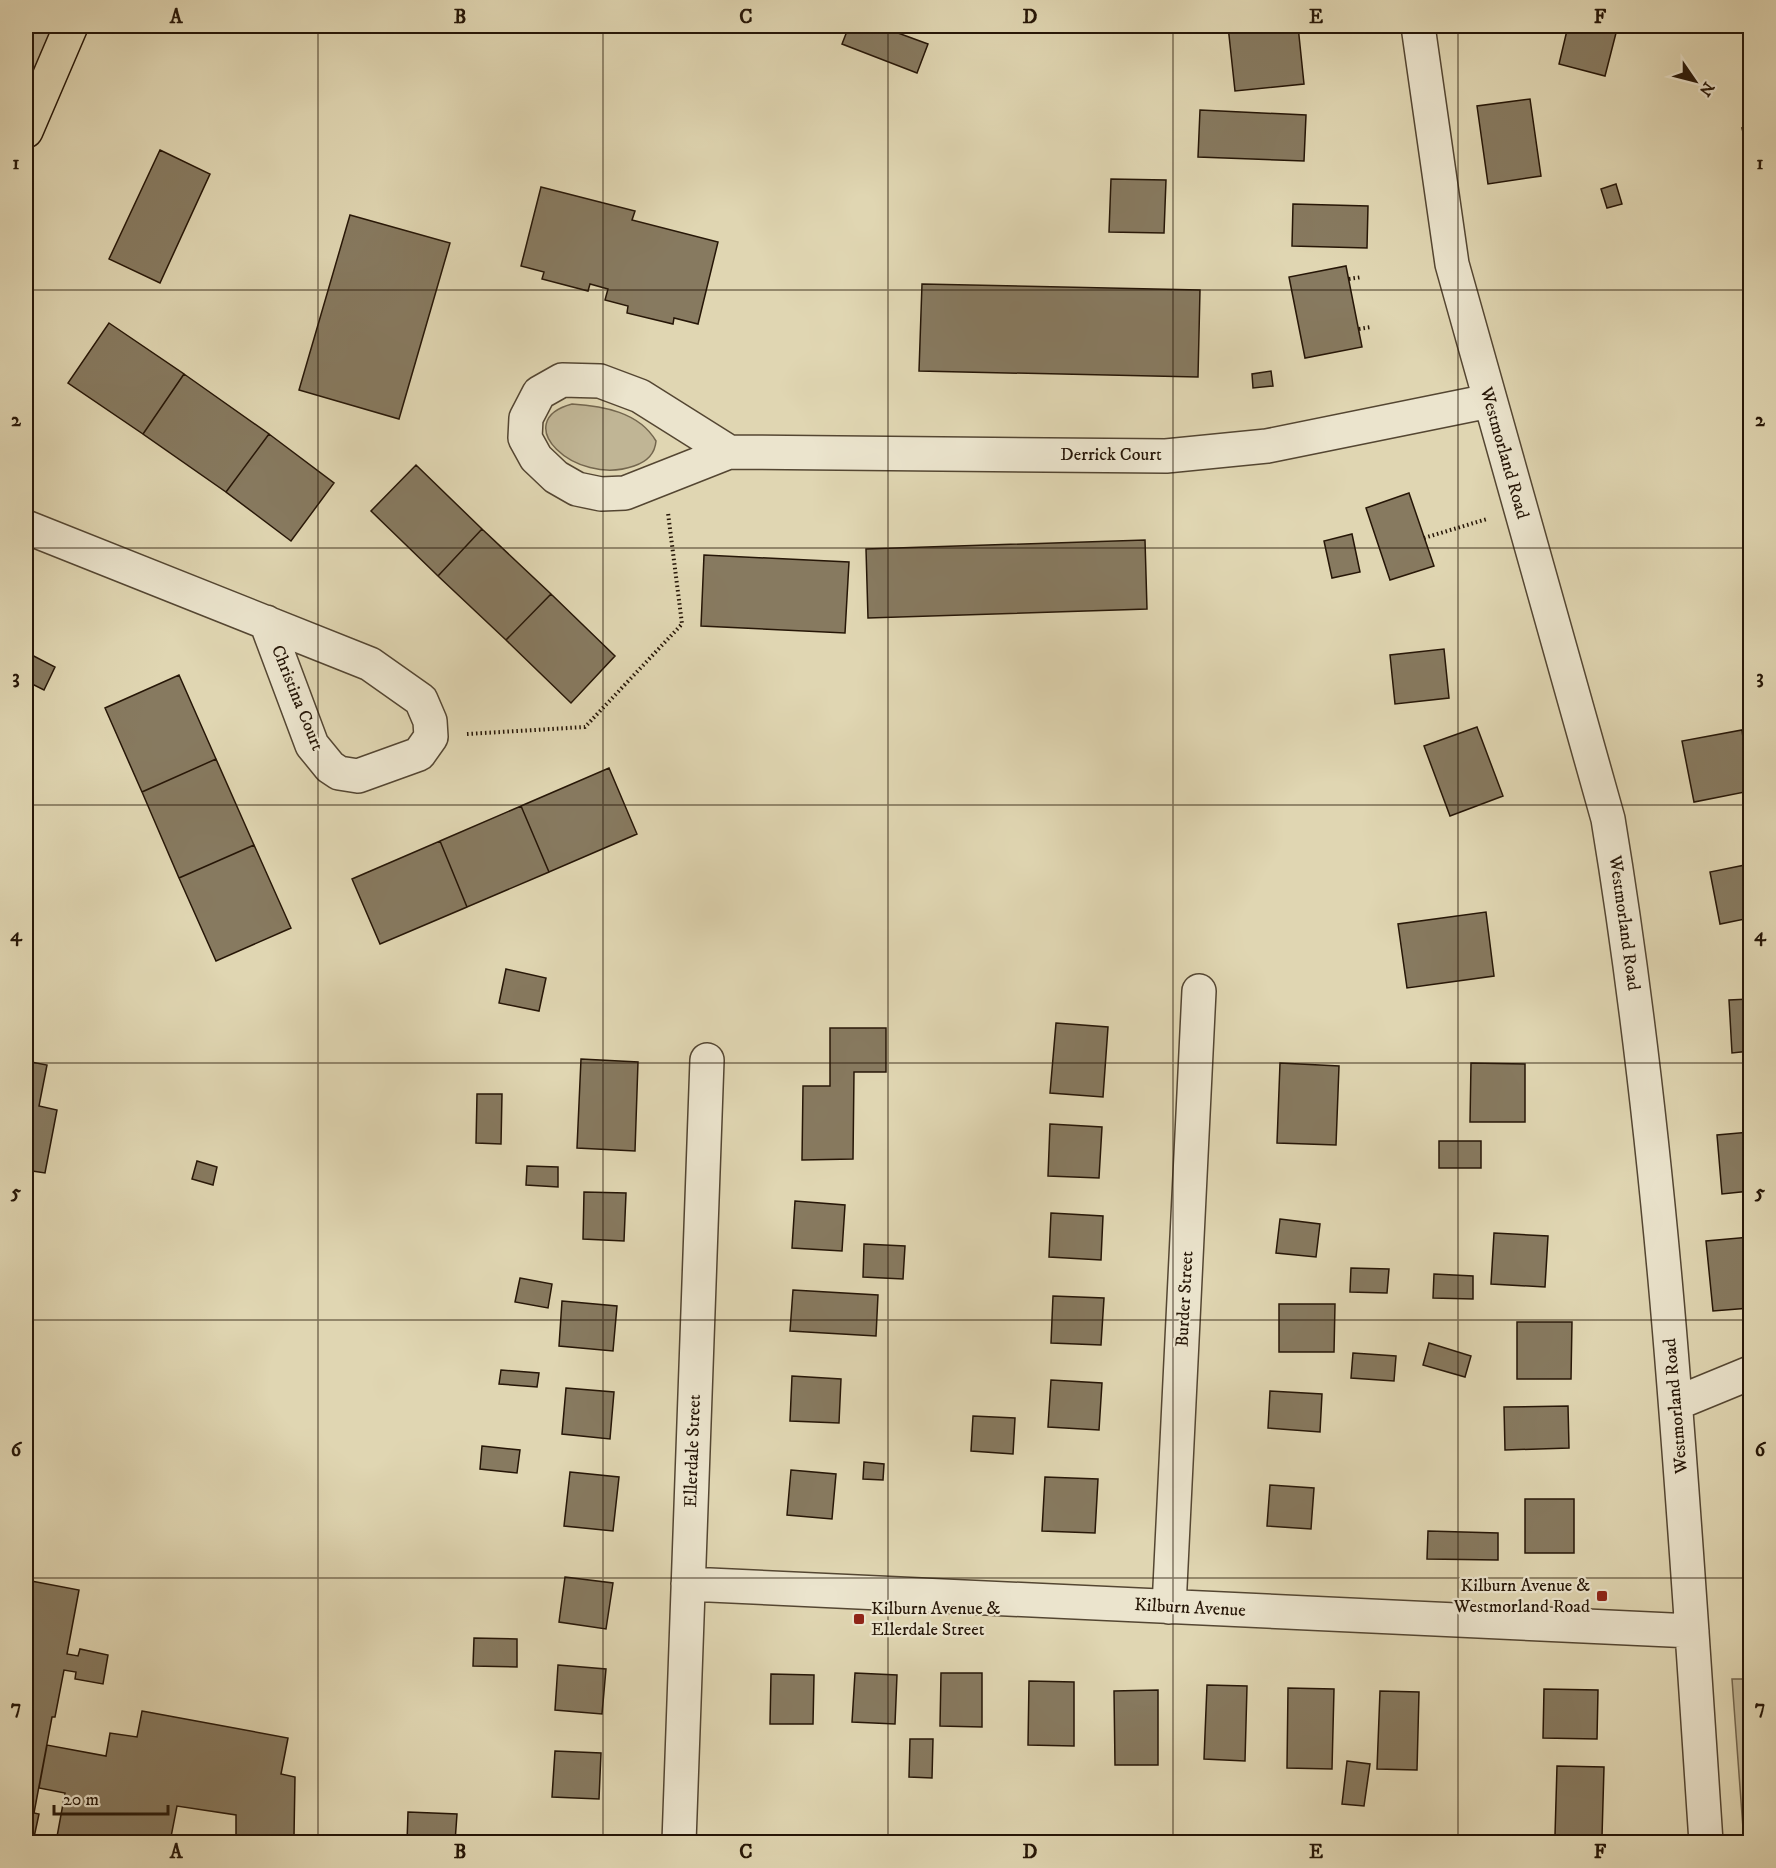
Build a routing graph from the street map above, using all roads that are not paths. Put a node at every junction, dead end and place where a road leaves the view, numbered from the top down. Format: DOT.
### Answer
graph roads {
  1 [pos="70,26"];
  2 [pos="1418,26"];
  3 [pos="26,131"];
  4 [pos="1489,401"];
  5 [pos="729,452"];
  6 [pos="26,527"];
  7 [pos="266,622"];
  8 [pos="1199,991"];
  9 [pos="707,1060"];
  10 [pos="1750,1373"];
  11 [pos="1677,1403"];
  12 [pos="688,1584"];
  13 [pos="1169,1607"];
  14 [pos="1692,1631"];
  15 [pos="679,1842"];
  16 [pos="1706,1842"];
  1 -- 3 [label="main road"];
  2 -- 4 [label="street, Westmorland Road"];
  4 -- 5 [label="street, Derrick Court"];
  4 -- 11 [label="street, Westmorland Road"];
  5 -- 5 [label="street, Derrick Court"];
  6 -- 7 [label="street, Christina Court"];
  7 -- 7 [label="street, Christina Court"];
  8 -- 13 [label="street, Burder Street"];
  9 -- 12 [label="street, Ellerdale Street"];
  10 -- 11 [label="street"];
  11 -- 14 [label="street, Westmorland Road"];
  12 -- 13 [label="street, Kilburn Avenue"];
  12 -- 15 [label="street, Ellerdale Street"];
  13 -- 14 [label="street, Kilburn Avenue"];
  14 -- 16 [label="street, Westmorland Road"];
}
